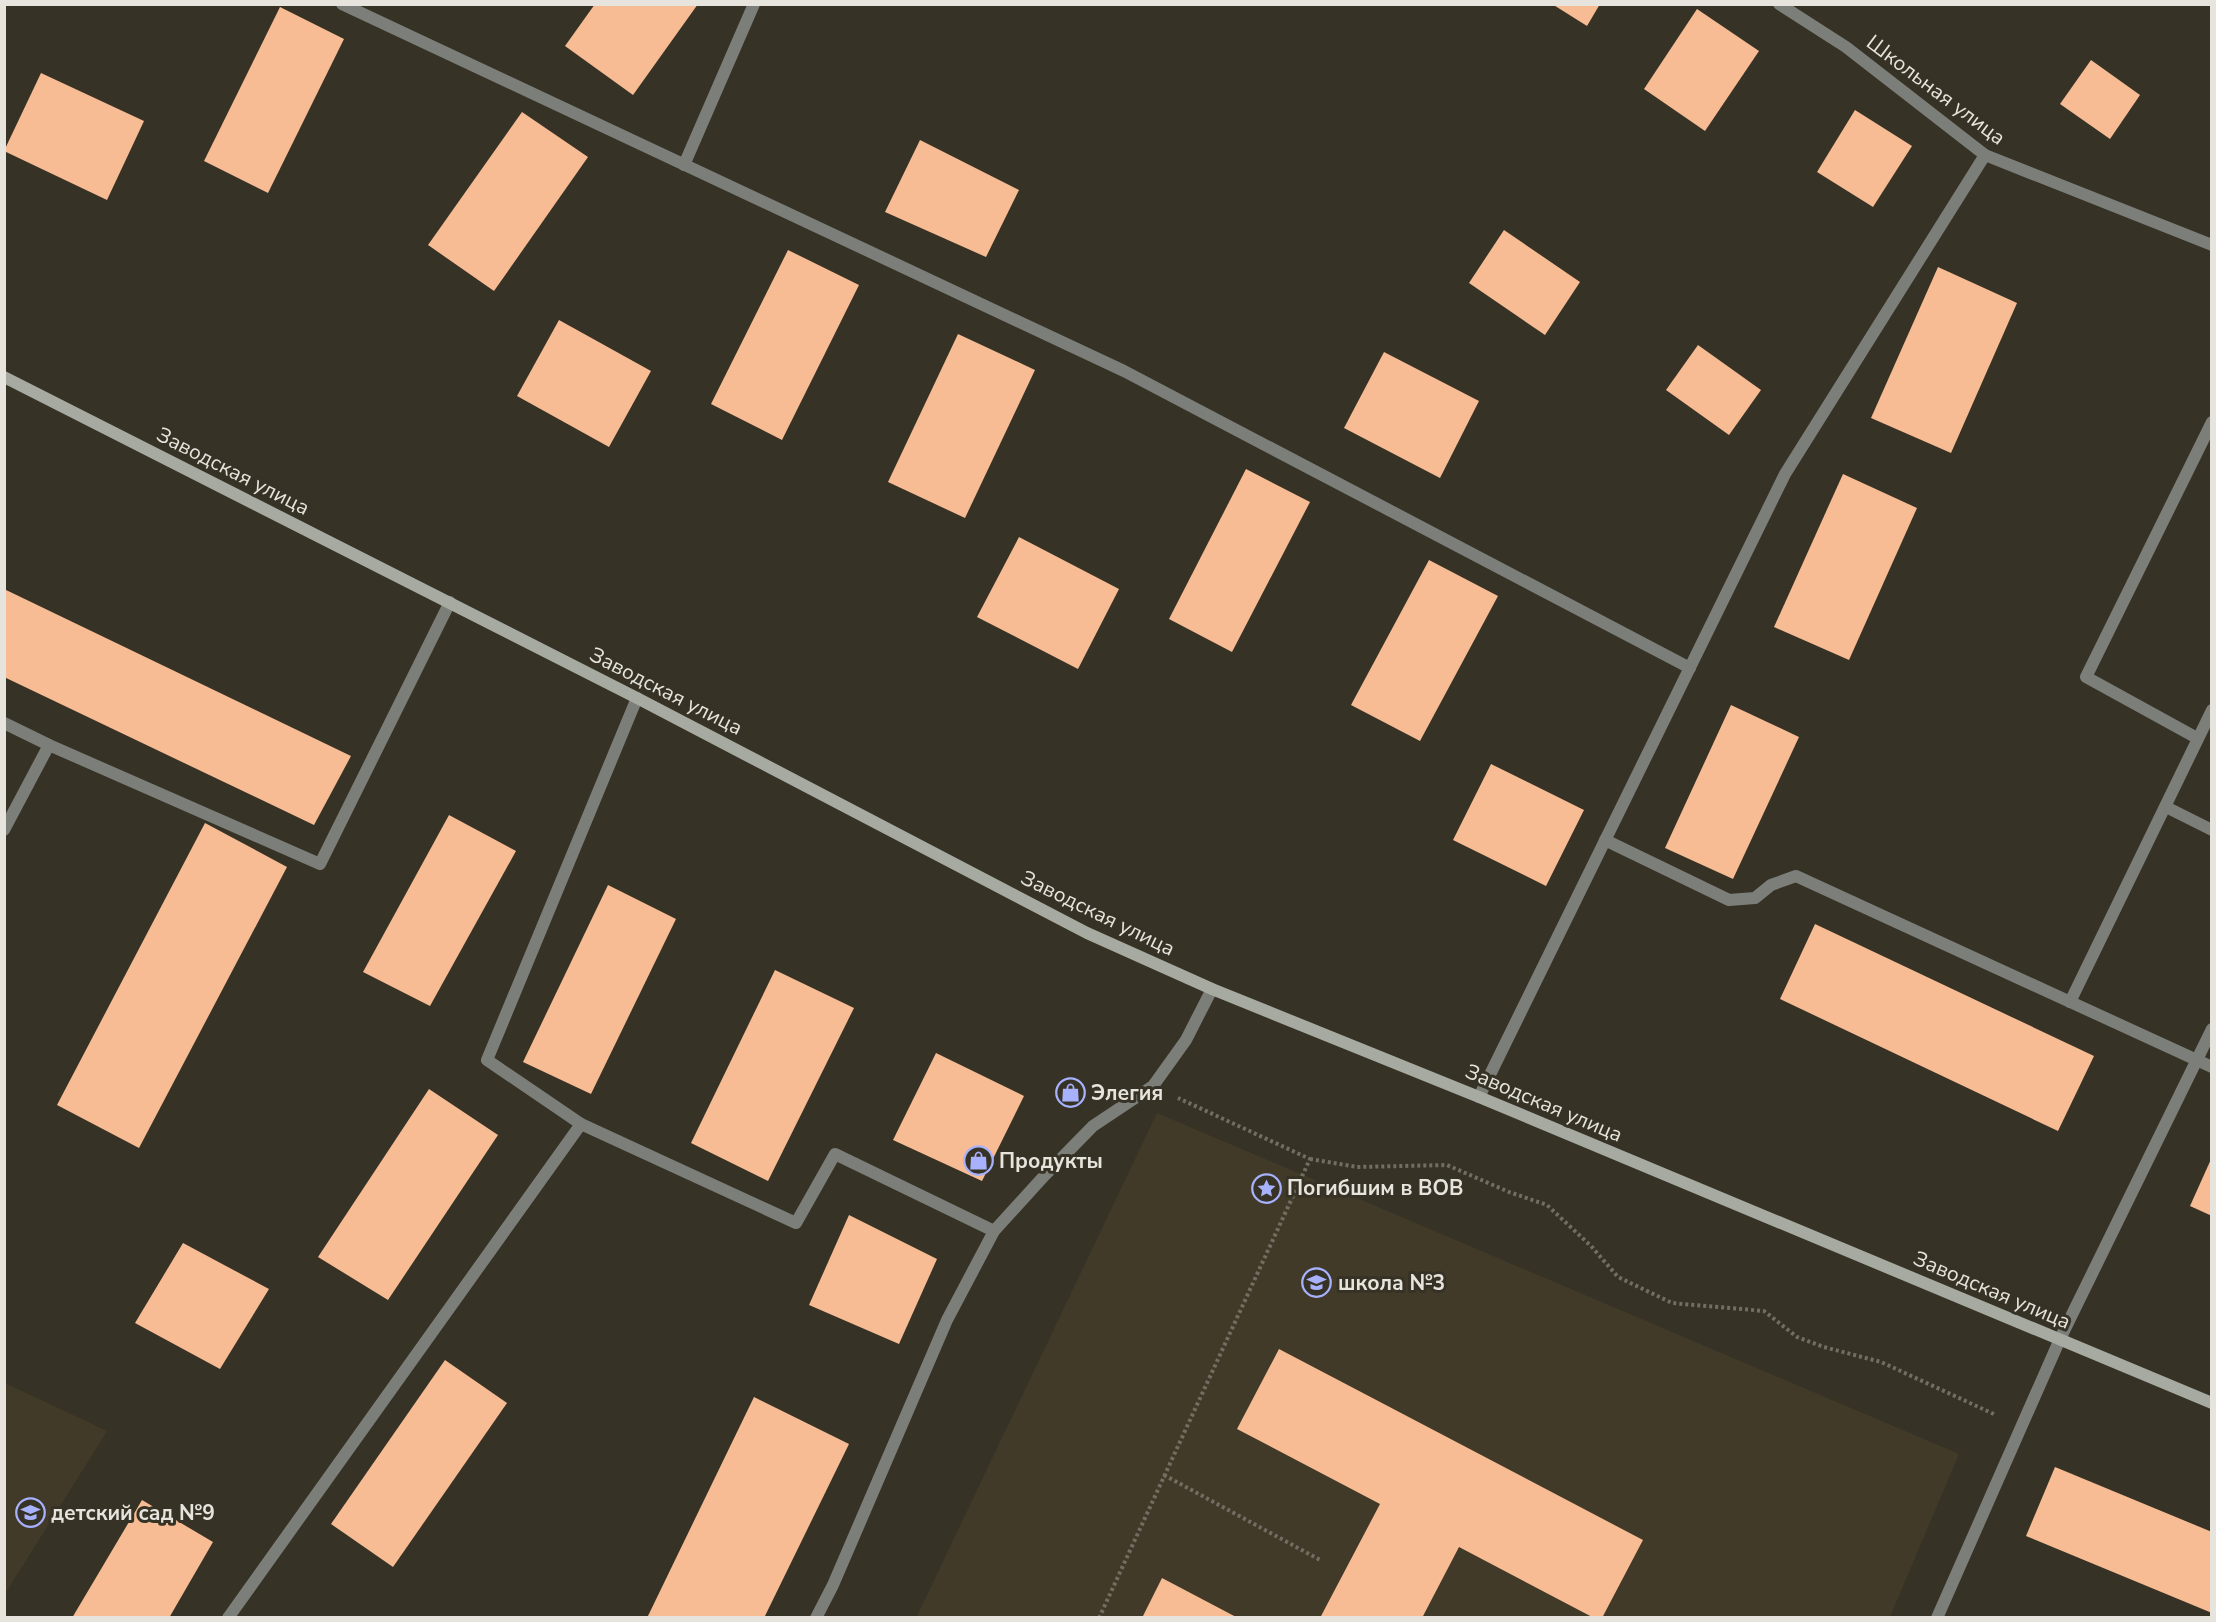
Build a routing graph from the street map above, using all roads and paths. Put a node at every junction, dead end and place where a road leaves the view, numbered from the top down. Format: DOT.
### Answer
graph roads {
  1 [pos="342,4"];
  2 [pos="754,4"];
  3 [pos="1779,4"];
  4 [pos="1985,155"];
  5 [pos="684,165"];
  6 [pos="2211,245"];
  7 [pos="4,377"];
  8 [pos="2211,422"];
  9 [pos="450,602"];
  10 [pos="1690,668"];
  11 [pos="638,698"];
  12 [pos="2211,710"];
  13 [pos="4,723"];
  14 [pos="2197,738"];
  15 [pos="49,745"];
  16 [pos="2166,807"];
  17 [pos="4,830"];
  18 [pos="2211,830"];
  19 [pos="1605,840"];
  20 [pos="1212,988"];
  21 [pos="2070,1002"];
  22 [pos="2211,1029"];
  23 [pos="2196,1060"];
  24 [pos="2211,1067"];
  25 [pos="1153,1086"];
  26 [pos="1479,1097"];
  27 [pos="581,1124"];
  28 [pos="1310,1159"];
  29 [pos="994,1231"];
  30 [pos="2060,1339"];
  31 [pos="2211,1403"];
  32 [pos="2021,1426"];
  33 [pos="1164,1475"];
  34 [pos="1322,1561"];
  35 [pos="228,1617"];
  36 [pos="816,1617"];
  37 [pos="1099,1617"];
  38 [pos="1937,1617"];
  1 -- 5 [label="street"];
  2 -- 5 [label="street"];
  3 -- 4 [label="street, Школьная улица"];
  4 -- 6 [label="street, Школьная улица"];
  4 -- 10 [label="street"];
  5 -- 10 [label="street"];
  7 -- 9 [label="main road, Заводская улица"];
  8 -- 14 [label="street"];
  9 -- 11 [label="main road, Заводская улица"];
  9 -- 15 [label="street"];
  10 -- 19 [label="street"];
  11 -- 20 [label="main road, Заводская улица"];
  11 -- 27 [label="street"];
  12 -- 14 [label="street"];
  13 -- 15 [label="street"];
  14 -- 16 [label="street"];
  15 -- 17 [label="street"];
  16 -- 18 [label="street"];
  16 -- 21 [label="street"];
  19 -- 21 [label="street"];
  19 -- 26 [label="street"];
  20 -- 25 [label="street"];
  20 -- 26 [label="main road, Заводская улица"];
  21 -- 23 [label="street"];
  22 -- 23 [label="street"];
  23 -- 24 [label="street"];
  23 -- 30 [label="street"];
  25 -- 28 [label="path"];
  25 -- 29 [label="street"];
  26 -- 30 [label="main road, Заводская улица"];
  27 -- 29 [label="street"];
  27 -- 35 [label="street"];
  28 -- 32 [label="path"];
  28 -- 33 [label="path"];
  29 -- 36 [label="street"];
  30 -- 31 [label="main road, Заводская улица"];
  30 -- 32 [label="street"];
  32 -- 38 [label="street"];
  33 -- 34 [label="path"];
  33 -- 37 [label="path"];
}
